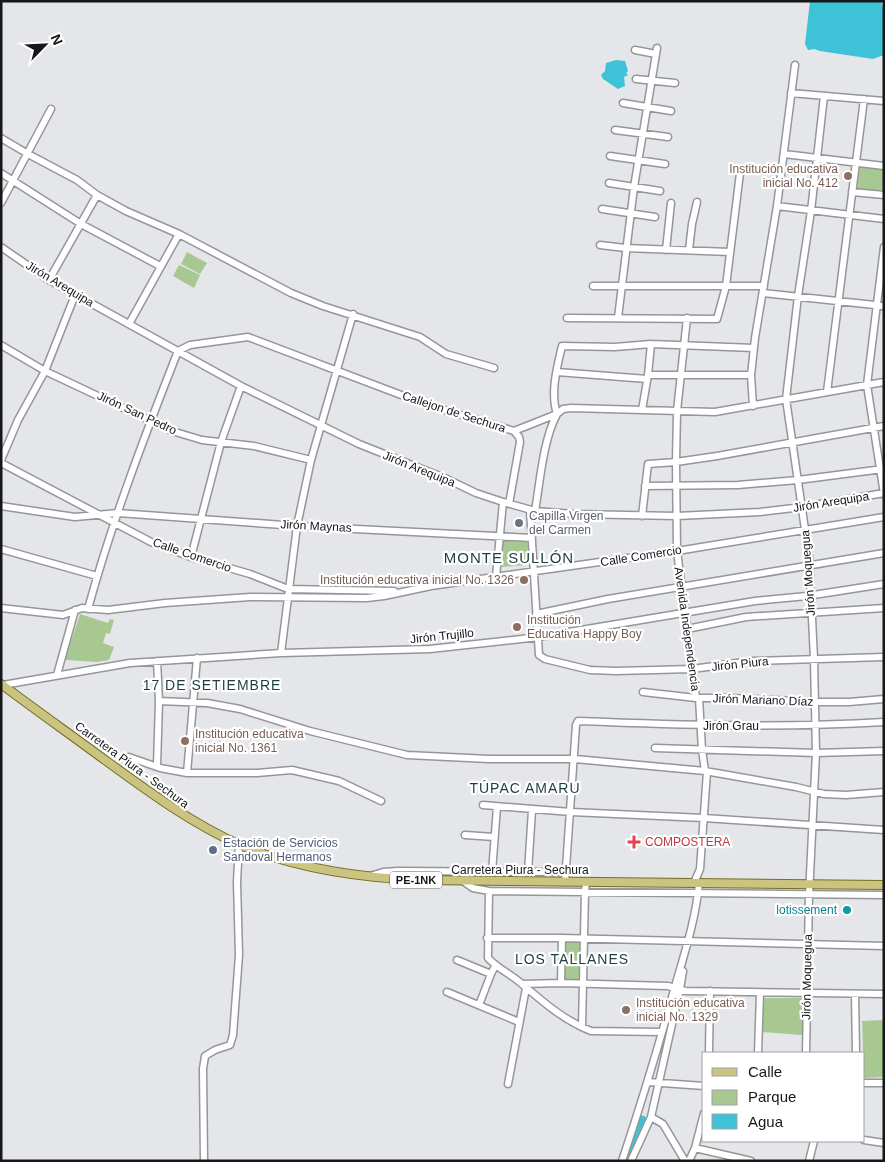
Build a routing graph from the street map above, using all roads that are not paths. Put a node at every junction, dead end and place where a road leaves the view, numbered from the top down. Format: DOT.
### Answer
graph roads {
  1 [pos="635,50"];
  2 [pos="796,65"];
  3 [pos="636,79"];
  4 [pos="652,81"];
  5 [pos="675,83"];
  6 [pos="791,93"];
  7 [pos="824,96"];
  8 [pos="864,99"];
  9 [pos="884,101"];
  10 [pos="623,104"];
  11 [pos="648,108"];
  12 [pos="51,109"];
  13 [pos="671,111"];
  14 [pos="615,130"];
  15 [pos="643,134"];
  16 [pos="668,137"];
  17 [pos="1,138"];
  18 [pos="28,154"];
  19 [pos="784,154"];
  20 [pos="610,156"];
  21 [pos="817,158"];
  22 [pos="638,161"];
  23 [pos="855,162"];
  24 [pos="665,164"];
  25 [pos="884,166"];
  26 [pos="1,173"];
  27 [pos="740,173"];
  28 [pos="14,181"];
  29 [pos="609,183"];
  30 [pos="634,187"];
  31 [pos="660,191"];
  32 [pos="852,192"];
  33 [pos="97,195"];
  34 [pos="884,195"];
  35 [pos="671,202"];
  36 [pos="697,202"];
  37 [pos="1,203"];
  38 [pos="777,206"];
  39 [pos="602,209"];
  40 [pos="811,211"];
  41 [pos="630,213"];
  42 [pos="849,214"];
  43 [pos="654,217"];
  44 [pos="884,219"];
  45 [pos="81,224"];
  46 [pos="179,234"];
  47 [pos="600,245"];
  48 [pos="1,247"];
  49 [pos="884,247"];
  50 [pos="625,248"];
  51 [pos="666,250"];
  52 [pos="689,250"];
  53 [pos="730,252"];
  54 [pos="160,266"];
  55 [pos="49,280"];
  56 [pos="593,286"];
  57 [pos="622,286"];
  58 [pos="726,286"];
  59 [pos="763,290"];
  60 [pos="75,295"];
  61 [pos="798,296"];
  62 [pos="838,301"];
  63 [pos="876,305"];
  64 [pos="884,306"];
  65 [pos="353,314"];
  66 [pos="567,318"];
  67 [pos="618,318"];
  68 [pos="686,318"];
  69 [pos="129,324"];
  70 [pos="651,344"];
  71 [pos="1,345"];
  72 [pos="683,345"];
  73 [pos="754,348"];
  74 [pos="178,351"];
  75 [pos="494,368"];
  76 [pos="336,370"];
  77 [pos="45,371"];
  78 [pos="557,372"];
  79 [pos="680,375"];
  80 [pos="751,375"];
  81 [pos="648,377"];
  82 [pos="884,382"];
  83 [pos="242,386"];
  84 [pos="867,386"];
  85 [pos="827,392"];
  86 [pos="786,399"];
  87 [pos="753,406"];
  88 [pos="642,410"];
  89 [pos="677,411"];
  90 [pos="557,414"];
  91 [pos="151,420"];
  92 [pos="320,425"];
  93 [pos="884,426"];
  94 [pos="873,428"];
  95 [pos="514,431"];
  96 [pos="221,442"];
  97 [pos="792,443"];
  98 [pos="311,460"];
  99 [pos="1,462"];
  100 [pos="676,462"];
  101 [pos="882,469"];
  102 [pos="798,480"];
  103 [pos="676,485"];
  104 [pos="645,486"];
  105 [pos="884,494"];
  106 [pos="506,503"];
  107 [pos="1,506"];
  108 [pos="802,508"];
  109 [pos="533,510"];
  110 [pos="118,513"];
  111 [pos="100,514"];
  112 [pos="642,516"];
  113 [pos="676,516"];
  114 [pos="884,517"];
  115 [pos="201,520"];
  116 [pos="115,522"];
  117 [pos="297,526"];
  118 [pos="805,529"];
  119 [pos="499,535"];
  120 [pos="532,538"];
  121 [pos="1,549"];
  122 [pos="677,550"];
  123 [pos="884,553"];
  124 [pos="191,557"];
  125 [pos="809,566"];
  126 [pos="533,571"];
  127 [pos="97,576"];
  128 [pos="496,577"];
  129 [pos="884,584"];
  130 [pos="681,587"];
  131 [pos="288,589"];
  132 [pos="398,592"];
  133 [pos="810,595"];
  134 [pos="287,598"];
  135 [pos="1,608"];
  136 [pos="884,608"];
  137 [pos="88,609"];
  138 [pos="75,610"];
  139 [pos="812,611"];
  140 [pos="684,613"];
  141 [pos="536,614"];
  142 [pos="687,629"];
  143 [pos="539,637"];
  144 [pos="281,653"];
  145 [pos="884,657"];
  146 [pos="197,658"];
  147 [pos="814,659"];
  148 [pos="157,661"];
  149 [pos="692,669"];
  150 [pos="57,676"];
  151 [pos="2,685"];
  152 [pos="643,692"];
  153 [pos="698,698"];
  154 [pos="884,699"];
  155 [pos="159,701"];
  156 [pos="193,701"];
  157 [pos="814,702"];
  158 [pos="884,722"];
  159 [pos="700,726"];
  160 [pos="815,726"];
  161 [pos="655,748"];
  162 [pos="702,750"];
  163 [pos="884,751"];
  164 [pos="816,753"];
  165 [pos="129,757"];
  166 [pos="574,758"];
  167 [pos="156,766"];
  168 [pos="706,772"];
  169 [pos="187,773"];
  170 [pos="815,792"];
  171 [pos="884,792"];
  172 [pos="381,801"];
  173 [pos="483,805"];
  174 [pos="496,806"];
  175 [pos="532,810"];
  176 [pos="571,812"];
  177 [pos="704,818"];
  178 [pos="813,826"];
  179 [pos="884,830"];
  180 [pos="465,835"];
  181 [pos="494,837"];
  182 [pos="239,844"];
  183 [pos="700,869"];
  184 [pos="492,872"];
  185 [pos="528,872"];
  186 [pos="566,872"];
  187 [pos="368,877"];
  188 [pos="463,881"];
  189 [pos="565,882"];
  190 [pos="586,882"];
  191 [pos="700,883"];
  192 [pos="809,884"];
  193 [pos="884,885"];
  194 [pos="489,891"];
  195 [pos="585,892"];
  196 [pos="698,894"];
  197 [pos="809,895"];
  198 [pos="884,895"];
  199 [pos="488,938"];
  200 [pos="562,938"];
  201 [pos="584,939"];
  202 [pos="687,945"];
  203 [pos="808,946"];
  204 [pos="884,946"];
  205 [pos="457,960"];
  206 [pos="495,966"];
  207 [pos="491,974"];
  208 [pos="561,983"];
  209 [pos="583,984"];
  210 [pos="524,986"];
  211 [pos="678,988"];
  212 [pos="710,990"];
  213 [pos="447,992"];
  214 [pos="760,993"];
  215 [pos="806,993"];
  216 [pos="855,994"];
  217 [pos="884,994"];
  218 [pos="479,1006"];
  219 [pos="519,1022"];
  220 [pos="582,1027"];
  221 [pos="662,1032"];
  222 [pos="709,1052"];
  223 [pos="758,1052"];
  224 [pos="806,1052"];
  225 [pos="856,1052"];
  226 [pos="653,1083"];
  227 [pos="865,1083"];
  228 [pos="884,1083"];
  229 [pos="508,1084"];
  230 [pos="702,1086"];
  231 [pos="651,1117"];
  232 [pos="702,1121"];
  233 [pos="865,1140"];
  234 [pos="814,1142"];
  235 [pos="884,1143"];
  236 [pos="695,1148"];
  237 [pos="204,1161"];
  238 [pos="622,1161"];
  239 [pos="631,1161"];
  240 [pos="687,1161"];
  241 [pos="752,1161"];
  242 [pos="809,1161"];
  1 -- 4 [label="street"];
  2 -- 6 [label="street"];
  3 -- 4 [label="street"];
  4 -- 5 [label="street"];
  4 -- 11 [label="street"];
  6 -- 7 [label="street"];
  6 -- 19 [label="street"];
  7 -- 8 [label="street"];
  7 -- 21 [label="street, Jirón Moquegua"];
  8 -- 9 [label="street"];
  8 -- 23 [label="street"];
  10 -- 11 [label="street"];
  11 -- 13 [label="street"];
  11 -- 15 [label="street"];
  12 -- 18 [label="street"];
  14 -- 15 [label="street"];
  15 -- 16 [label="street"];
  15 -- 22 [label="street"];
  17 -- 18 [label="street"];
  18 -- 28 [label="street"];
  18 -- 33 [label="street"];
  19 -- 21 [label="street"];
  19 -- 38 [label="street"];
  20 -- 22 [label="street"];
  21 -- 23 [label="street"];
  21 -- 40 [label="street, Jirón Moquegua"];
  22 -- 24 [label="street"];
  22 -- 30 [label="street"];
  23 -- 25 [label="street"];
  23 -- 32 [label="street"];
  26 -- 28 [label="street"];
  27 -- 53 [label="street"];
  28 -- 37 [label="street"];
  28 -- 45 [label="street"];
  29 -- 30 [label="street"];
  30 -- 31 [label="street"];
  30 -- 41 [label="street"];
  32 -- 34 [label="street"];
  32 -- 42 [label="street"];
  33 -- 45 [label="street"];
  33 -- 46 [label="street"];
  35 -- 51 [label="street"];
  36 -- 52 [label="street"];
  38 -- 40 [label="street"];
  38 -- 59 [label="street"];
  39 -- 41 [label="street"];
  40 -- 42 [label="street"];
  40 -- 61 [label="street, Jirón Moquegua"];
  41 -- 43 [label="street"];
  41 -- 50 [label="street"];
  42 -- 44 [label="street"];
  42 -- 62 [label="street"];
  45 -- 54 [label="street"];
  45 -- 55 [label="street"];
  46 -- 54 [label="street"];
  46 -- 65 [label="street"];
  47 -- 50 [label="street"];
  48 -- 55 [label="street, Jirón Arequipa"];
  49 -- 63 [label="street"];
  50 -- 51 [label="street"];
  50 -- 57 [label="street"];
  51 -- 52 [label="street"];
  52 -- 53 [label="street"];
  53 -- 58 [label="street"];
  54 -- 69 [label="street"];
  55 -- 60 [label="street, Jirón Arequipa"];
  56 -- 57 [label="street"];
  57 -- 58 [label="street"];
  57 -- 67 [label="street"];
  58 -- 59 [label="street"];
  58 -- 68 [label="street"];
  59 -- 61 [label="street"];
  59 -- 73 [label="street"];
  60 -- 69 [label="street, Jirón Arequipa"];
  60 -- 77 [label="street"];
  61 -- 62 [label="street"];
  61 -- 86 [label="street, Jirón Moquegua"];
  62 -- 63 [label="street"];
  62 -- 85 [label="street"];
  63 -- 64 [label="street"];
  63 -- 84 [label="street"];
  65 -- 75 [label="street"];
  65 -- 76 [label="street"];
  66 -- 67 [label="street"];
  67 -- 68 [label="street"];
  68 -- 72 [label="street, Avenida Independencia"];
  69 -- 74 [label="street, Jirón Arequipa"];
  70 -- 72 [label="street"];
  70 -- 78 [label="street"];
  70 -- 81 [label="street"];
  71 -- 77 [label="street, Jirón San Pedro"];
  72 -- 73 [label="street"];
  72 -- 79 [label="street, Avenida Independencia"];
  73 -- 80 [label="street"];
  74 -- 76 [label="street, Callejon de Sechura"];
  74 -- 83 [label="street, Jirón Arequipa"];
  74 -- 91 [label="street"];
  76 -- 92 [label="street"];
  76 -- 95 [label="street, Callejon de Sechura"];
  77 -- 91 [label="street, Jirón San Pedro"];
  77 -- 99 [label="street"];
  78 -- 81 [label="street"];
  78 -- 90 [label="street"];
  79 -- 80 [label="street"];
  79 -- 81 [label="street"];
  79 -- 89 [label="street, Avenida Independencia"];
  80 -- 87 [label="street"];
  81 -- 88 [label="street"];
  82 -- 84 [label="street, Callejon de Sechura"];
  83 -- 92 [label="street, Jirón Arequipa"];
  83 -- 96 [label="street"];
  84 -- 85 [label="street, Callejon de Sechura"];
  84 -- 94 [label="street"];
  85 -- 86 [label="street, Callejon de Sechura"];
  86 -- 87 [label="street, Callejon de Sechura"];
  86 -- 97 [label="street, Jirón Moquegua"];
  87 -- 89 [label="street, Callejon de Sechura"];
  88 -- 89 [label="street, Callejon de Sechura"];
  88 -- 90 [label="street, Callejon de Sechura"];
  89 -- 100 [label="street, Avenida Independencia"];
  90 -- 95 [label="street, Callejon de Sechura"];
  90 -- 109 [label="street"];
  91 -- 96 [label="street, Jirón San Pedro"];
  91 -- 110 [label="street"];
  92 -- 98 [label="street"];
  92 -- 106 [label="street, Jirón Arequipa"];
  93 -- 94 [label="street"];
  94 -- 97 [label="street"];
  94 -- 101 [label="street"];
  95 -- 106 [label="street"];
  96 -- 98 [label="street, Jirón San Pedro"];
  96 -- 115 [label="street"];
  97 -- 100 [label="street"];
  97 -- 102 [label="street, Jirón Moquegua"];
  98 -- 117 [label="street"];
  99 -- 111 [label="street, Calle Comercio"];
  100 -- 103 [label="street, Avenida Independencia"];
  100 -- 104 [label="street"];
  101 -- 102 [label="street"];
  101 -- 105 [label="street"];
  102 -- 103 [label="street"];
  102 -- 108 [label="street, Jirón Moquegua"];
  103 -- 104 [label="street"];
  103 -- 113 [label="street, Avenida Independencia"];
  104 -- 112 [label="street"];
  105 -- 108 [label="street, Jirón Arequipa"];
  106 -- 109 [label="street, Jirón Arequipa"];
  106 -- 119 [label="street"];
  107 -- 111 [label="street, Jirón Maynas"];
  108 -- 113 [label="street, Jirón Arequipa"];
  108 -- 118 [label="street, Jirón Moquegua"];
  109 -- 112 [label="street, Jirón Arequipa"];
  109 -- 120 [label="street"];
  110 -- 111 [label="street, Jirón Maynas"];
  110 -- 115 [label="street, Jirón Maynas"];
  110 -- 116 [label="street"];
  111 -- 116 [label="street, Calle Comercio"];
  112 -- 113 [label="street, Jirón Arequipa"];
  113 -- 122 [label="street, Avenida Independencia"];
  114 -- 118 [label="street, Calle Comercio"];
  115 -- 117 [label="street, Jirón Maynas"];
  115 -- 124 [label="street"];
  116 -- 124 [label="street, Calle Comercio"];
  116 -- 127 [label="street"];
  117 -- 119 [label="street, Jirón Maynas"];
  117 -- 131 [label="street"];
  118 -- 122 [label="street, Calle Comercio"];
  118 -- 125 [label="street, Jirón Moquegua"];
  119 -- 120 [label="street, Jirón Maynas"];
  119 -- 128 [label="street"];
  120 -- 126 [label="street"];
  121 -- 127 [label="street"];
  122 -- 126 [label="street, Calle Comercio"];
  122 -- 130 [label="street, Avenida Independencia"];
  123 -- 125 [label="street"];
  124 -- 131 [label="street, Calle Comercio"];
  125 -- 130 [label="street"];
  125 -- 133 [label="street, Jirón Moquegua"];
  126 -- 128 [label="street, Calle Comercio"];
  126 -- 141 [label="street"];
  127 -- 137 [label="street"];
  128 -- 132 [label="street, Calle Comercio"];
  129 -- 133 [label="street, Jirón Trujillo"];
  130 -- 140 [label="street, Avenida Independencia"];
  130 -- 141 [label="street"];
  131 -- 132 [label="street, Calle Comercio"];
  131 -- 134 [label="street"];
  132 -- 134 [label="street, Calle Comercio"];
  133 -- 139 [label="street, Jirón Moquegua"];
  133 -- 140 [label="street, Jirón Trujillo"];
  134 -- 137 [label="street, Calle Comercio"];
  134 -- 144 [label="street"];
  135 -- 138 [label="street, Calle Comercio"];
  136 -- 139 [label="street"];
  137 -- 138 [label="street, Calle Comercio"];
  138 -- 150 [label="street"];
  139 -- 142 [label="street"];
  139 -- 147 [label="street, Jirón Moquegua"];
  140 -- 142 [label="street, Avenida Independencia"];
  140 -- 143 [label="street, Jirón Trujillo"];
  141 -- 143 [label="street"];
  142 -- 149 [label="street, Avenida Independencia"];
  143 -- 144 [label="street, Jirón Trujillo"];
  143 -- 149 [label="street, Jirón Piura"];
  144 -- 146 [label="street, Jirón Trujillo"];
  145 -- 147 [label="street, Jirón Piura"];
  146 -- 148 [label="street, Jirón Trujillo"];
  146 -- 156 [label="street"];
  147 -- 149 [label="street, Jirón Piura"];
  147 -- 157 [label="street, Jirón Moquegua"];
  148 -- 150 [label="street, Jirón Trujillo"];
  148 -- 155 [label="street"];
  149 -- 153 [label="street, Avenida Independencia"];
  150 -- 151 [label="street, Jirón Trujillo"];
  151 -- 182 [label="main road, Carretera Piura - Sechura / PE-1NK"];
  152 -- 153 [label="street, Jirón Mariano Díaz"];
  153 -- 157 [label="street, Jirón Mariano Díaz"];
  153 -- 159 [label="street, Avenida Independencia"];
  154 -- 157 [label="street, Jirón Mariano Díaz"];
  155 -- 156 [label="street"];
  155 -- 167 [label="street"];
  156 -- 166 [label="street"];
  156 -- 169 [label="street"];
  157 -- 160 [label="street, Jirón Moquegua"];
  158 -- 160 [label="street, Jirón Grau"];
  159 -- 160 [label="street, Jirón Grau"];
  159 -- 162 [label="street, Avenida Independencia"];
  159 -- 166 [label="street, Jirón Grau"];
  160 -- 164 [label="street, Jirón Moquegua"];
  161 -- 162 [label="street"];
  162 -- 164 [label="street"];
  162 -- 168 [label="street, Avenida Independencia"];
  163 -- 164 [label="street"];
  164 -- 170 [label="street, Jirón Moquegua"];
  165 -- 167 [label="street"];
  166 -- 168 [label="street"];
  166 -- 176 [label="street"];
  167 -- 169 [label="street"];
  168 -- 170 [label="street"];
  168 -- 177 [label="street, Avenida Independencia"];
  169 -- 172 [label="street"];
  170 -- 171 [label="street"];
  170 -- 178 [label="street, Jirón Moquegua"];
  173 -- 174 [label="street"];
  174 -- 175 [label="street"];
  174 -- 181 [label="street"];
  175 -- 176 [label="street"];
  175 -- 185 [label="street"];
  176 -- 177 [label="street"];
  176 -- 186 [label="street"];
  177 -- 178 [label="street"];
  177 -- 183 [label="street, Avenida Independencia"];
  178 -- 179 [label="street"];
  178 -- 192 [label="street, Jirón Moquegua"];
  180 -- 181 [label="street"];
  181 -- 184 [label="street"];
  182 -- 187 [label="main road, Carretera Piura - Sechura / PE-1NK"];
  182 -- 237 [label="street"];
  183 -- 191 [label="street, Avenida Independencia"];
  183 -- 191 [label="street, Avenida Independencia"];
  184 -- 185 [label="street"];
  184 -- 187 [label="street"];
  185 -- 186 [label="street"];
  186 -- 189 [label="street"];
  187 -- 188 [label="main road, Carretera Piura - Sechura / PE-1NK"];
  188 -- 189 [label="main road, Carretera Piura - Sechura / PE-1NK"];
  188 -- 194 [label="street"];
  189 -- 190 [label="main road, Carretera Piura - Sechura / PE-1NK"];
  190 -- 191 [label="main road, Carretera Piura - Sechura / PE-1NK"];
  190 -- 195 [label="street"];
  191 -- 192 [label="main road, Carretera Piura - Sechura / PE-1NK"];
  191 -- 196 [label="street"];
  192 -- 193 [label="main road, Carretera Piura - Sechura / PE-1NK"];
  192 -- 197 [label="street, Jirón Moquegua"];
  194 -- 195 [label="street"];
  194 -- 199 [label="street"];
  195 -- 196 [label="street"];
  195 -- 201 [label="street"];
  196 -- 197 [label="street"];
  196 -- 202 [label="street"];
  197 -- 198 [label="street"];
  197 -- 203 [label="street, Jirón Moquegua"];
  199 -- 200 [label="street"];
  199 -- 206 [label="street"];
  200 -- 201 [label="street"];
  200 -- 208 [label="street"];
  201 -- 202 [label="street"];
  201 -- 209 [label="street"];
  202 -- 203 [label="street"];
  202 -- 211 [label="street"];
  203 -- 204 [label="street"];
  203 -- 215 [label="street, Jirón Moquegua"];
  205 -- 207 [label="street"];
  206 -- 207 [label="street"];
  206 -- 210 [label="street"];
  207 -- 218 [label="street"];
  208 -- 209 [label="street"];
  208 -- 210 [label="street"];
  209 -- 211 [label="street"];
  209 -- 220 [label="street"];
  210 -- 219 [label="street"];
  210 -- 220 [label="street"];
  211 -- 212 [label="street"];
  211 -- 221 [label="street"];
  211 -- 226 [label="street"];
  212 -- 214 [label="street"];
  212 -- 222 [label="street"];
  213 -- 218 [label="street"];
  214 -- 215 [label="street"];
  214 -- 223 [label="street"];
  215 -- 216 [label="street"];
  215 -- 224 [label="street, Jirón Moquegua"];
  216 -- 217 [label="street"];
  216 -- 225 [label="street"];
  218 -- 219 [label="street"];
  219 -- 229 [label="street"];
  220 -- 221 [label="street"];
  221 -- 226 [label="street"];
  226 -- 230 [label="street"];
  226 -- 231 [label="street"];
  226 -- 238 [label="street"];
  227 -- 228 [label="street"];
  231 -- 239 [label="street"];
  231 -- 240 [label="street"];
  232 -- 236 [label="street"];
  233 -- 235 [label="street"];
  234 -- 242 [label="street"];
  236 -- 240 [label="street"];
  236 -- 241 [label="street"];
}
